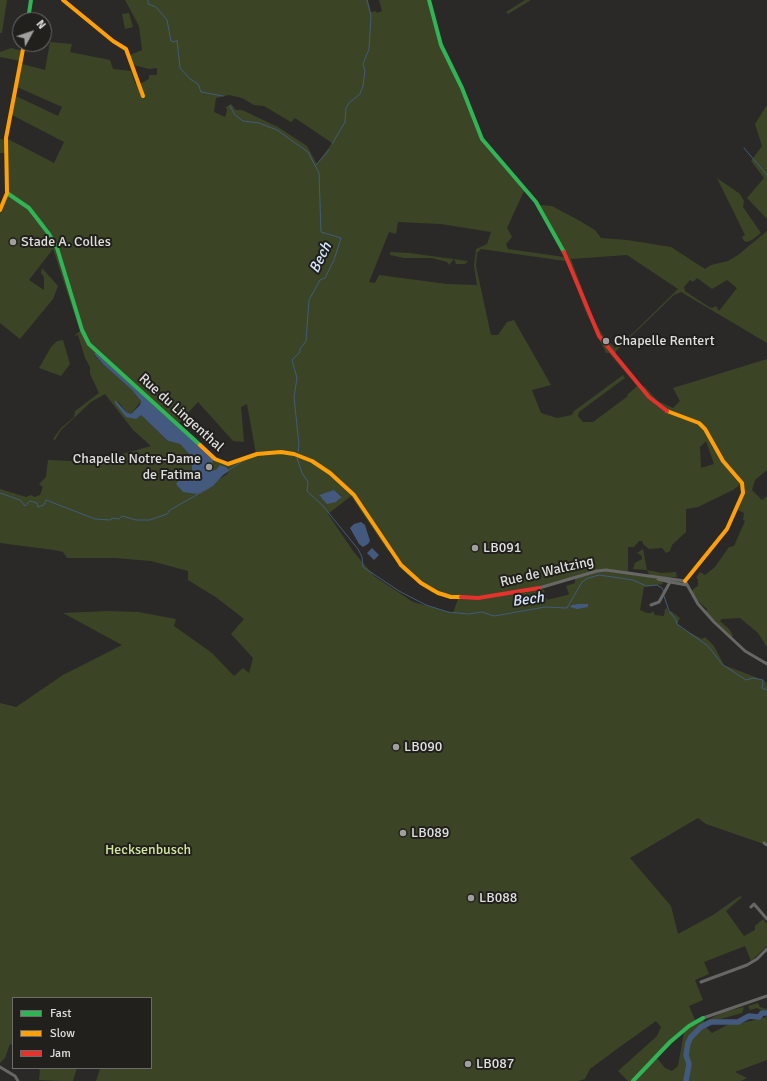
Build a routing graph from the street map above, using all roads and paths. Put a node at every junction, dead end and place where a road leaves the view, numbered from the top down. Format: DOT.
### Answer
graph roads {
  1 [pos="31,0"];
  2 [pos="63,0"];
  3 [pos="429,0"];
  4 [pos="29,12"];
  5 [pos="22,52"];
  6 [pos="143,96"];
  7 [pos="7,193"];
  8 [pos="1,204"];
  9 [pos="0,210"];
  10 [pos="651,577"];
  11 [pos="670,582"];
  12 [pos="686,583"];
  13 [pos="539,588"];
  14 [pos="458,597"];
  15 [pos="651,605"];
  16 [pos="767,664"];
  17 [pos="751,907"];
  18 [pos="767,919"];
  19 [pos="767,949"];
  20 [pos="701,982"];
  21 [pos="767,996"];
  22 [pos="703,1018"];
  23 [pos="0,1067"];
  24 [pos="18,1081"];
  25 [pos="633,1081"];
  1 -- 4 [label="street"];
  2 -- 6 [label="street"];
  3 -- 12 [label="street"];
  5 -- 7 [label="street"];
  7 -- 8 [label="street"];
  7 -- 14 [label="street, Rue du Lingenthal"];
  8 -- 9 [label="street"];
  10 -- 11 [label="street"];
  10 -- 12 [label="street, Rue de Waltzing"];
  10 -- 13 [label="street, Rue de Waltzing"];
  11 -- 12 [label="street"];
  11 -- 15 [label="street"];
  12 -- 16 [label="street"];
  13 -- 14 [label="street, Rue de Waltzing"];
  17 -- 18 [label="street"];
  19 -- 20 [label="street"];
  21 -- 22 [label="street"];
  22 -- 25 [label="street"];
  23 -- 24 [label="street"];
}
